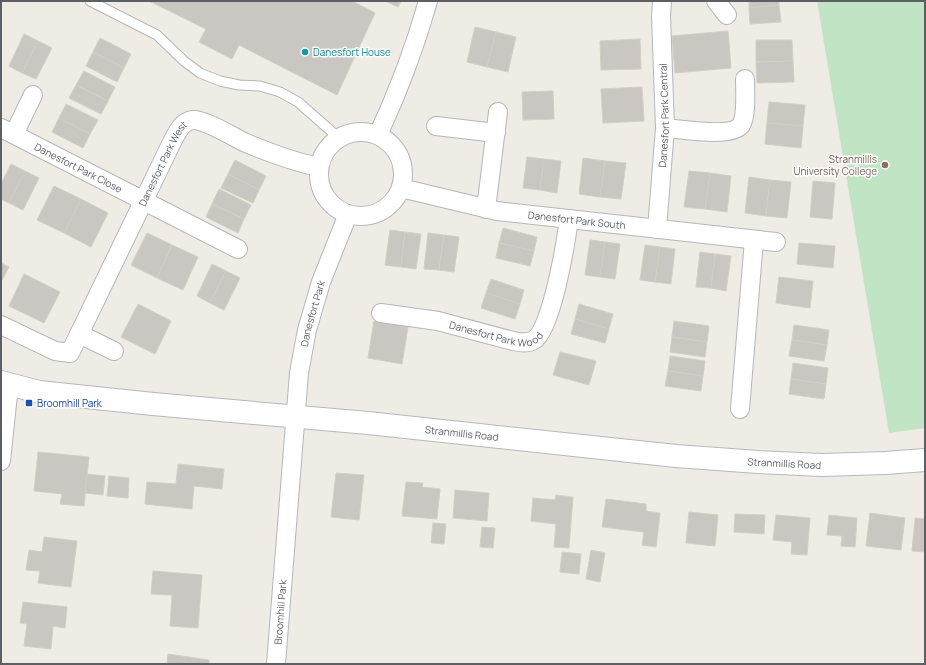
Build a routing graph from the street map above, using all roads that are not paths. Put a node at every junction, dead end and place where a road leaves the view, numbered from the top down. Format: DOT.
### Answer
graph roads {
  1 [pos="90,1"];
  2 [pos="428,1"];
  3 [pos="662,1"];
  4 [pos="716,1"];
  5 [pos="727,16"];
  6 [pos="745,79"];
  7 [pos="33,95"];
  8 [pos="498,112"];
  9 [pos="436,126"];
  10 [pos="665,128"];
  11 [pos="7,131"];
  12 [pos="496,133"];
  13 [pos="378,135"];
  14 [pos="339,138"];
  15 [pos="319,167"];
  16 [pos="401,188"];
  17 [pos="143,201"];
  18 [pos="486,209"];
  19 [pos="348,214"];
  20 [pos="569,219"];
  21 [pos="657,229"];
  22 [pos="754,240"];
  23 [pos="776,242"];
  24 [pos="238,249"];
  25 [pos="380,313"];
  26 [pos="1,325"];
  27 [pos="79,334"];
  28 [pos="114,351"];
  29 [pos="5,383"];
  30 [pos="740,408"];
  31 [pos="294,417"];
  32 [pos="925,460"];
  33 [pos="1,461"];
  34 [pos="276,664"];
  1 -- 14 [label="lane"];
  2 -- 13 [label="street"];
  3 -- 10 [label="street, Danesfort Park Central"];
  4 -- 5 [label="street"];
  6 -- 10 [label="street"];
  7 -- 11 [label="street, Danesfort Park Close"];
  8 -- 12 [label="street"];
  9 -- 12 [label="street"];
  10 -- 21 [label="street, Danesfort Park Central"];
  11 -- 17 [label="street, Danesfort Park Close"];
  12 -- 18 [label="street"];
  13 -- 14 [label="street"];
  13 -- 16 [label="street"];
  14 -- 15 [label="street"];
  15 -- 17 [label="street, Danesfort Park West"];
  15 -- 19 [label="street"];
  16 -- 18 [label="street, Danesfort Park South"];
  16 -- 19 [label="street"];
  17 -- 24 [label="street, Danesfort Park Close"];
  17 -- 27 [label="street, Danesfort Park West"];
  18 -- 20 [label="street, Danesfort Park South"];
  19 -- 31 [label="street, Danesfort Park"];
  20 -- 21 [label="street, Danesfort Park South"];
  20 -- 25 [label="street, Danesfort Park Wood"];
  21 -- 22 [label="street, Danesfort Park South"];
  22 -- 23 [label="street, Danesfort Park South"];
  22 -- 30 [label="street"];
  26 -- 27 [label="street, Danesfort Park West"];
  27 -- 28 [label="street"];
  29 -- 31 [label="street, Stranmillis Road"];
  29 -- 33 [label="street"];
  31 -- 32 [label="street, Stranmillis Road"];
  31 -- 34 [label="street, Broomhill Park"];
}
